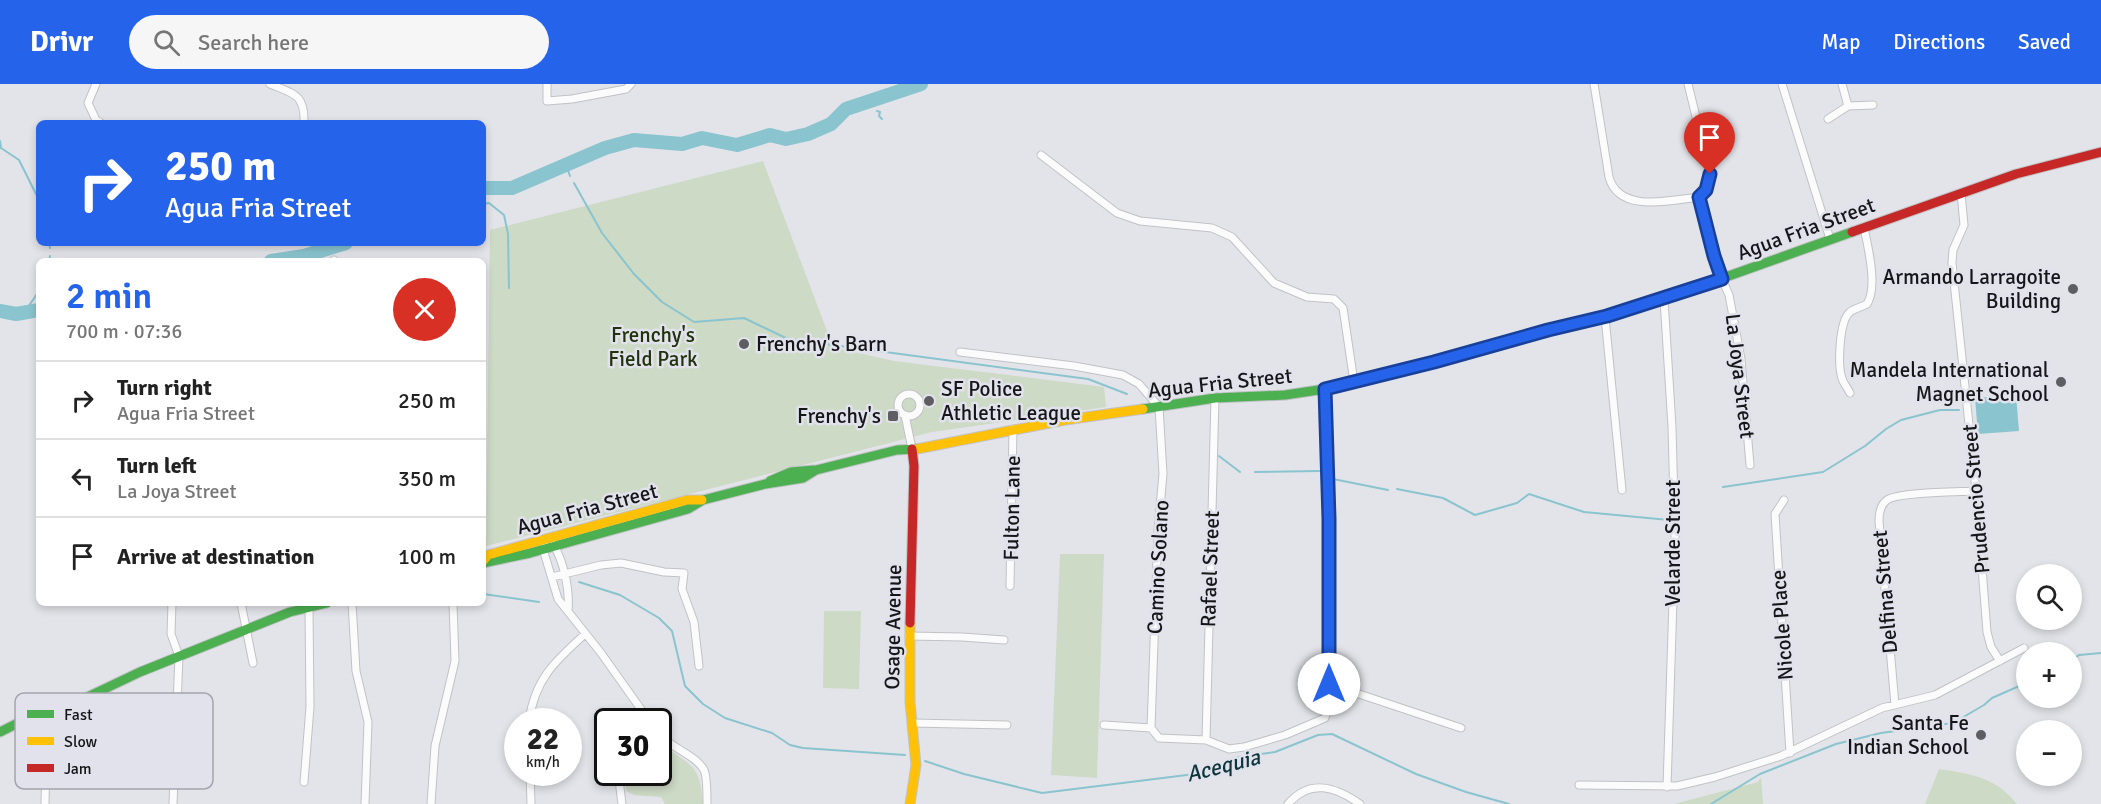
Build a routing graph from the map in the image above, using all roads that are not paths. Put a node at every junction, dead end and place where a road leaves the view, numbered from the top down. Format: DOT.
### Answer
graph roads {
  1 [pos="96,84"];
  2 [pos="270,84"];
  3 [pos="547,84"];
  4 [pos="631,84"];
  5 [pos="1594,84"];
  6 [pos="1688,84"];
  7 [pos="1782,84"];
  8 [pos="1842,84"];
  9 [pos="1873,105"];
  10 [pos="1848,106"];
  11 [pos="1828,119"];
  12 [pos="96,120"];
  13 [pos="304,120"];
  14 [pos="2101,152"];
  15 [pos="1041,155"];
  16 [pos="1961,193"];
  17 [pos="1699,197"];
  18 [pos="1864,228"];
  19 [pos="1830,239"];
  20 [pos="1722,279"];
  21 [pos="1664,299"];
  22 [pos="1605,316"];
  23 [pos="960,352"];
  24 [pos="1354,382"];
  25 [pos="1325,389"];
  26 [pos="1850,393"];
  27 [pos="1215,398"];
  28 [pos="1159,406"];
  29 [pos="905,415"];
  30 [pos="1013,429"];
  31 [pos="912,449"];
  32 [pos="1750,465"];
  33 [pos="1622,490"];
  34 [pos="1976,491"];
  35 [pos="1784,500"];
  36 [pos="551,543"];
  37 [pos="543,549"];
  38 [pos="486,558"];
  39 [pos="486,561"];
  40 [pos="564,574"];
  41 [pos="552,577"];
  42 [pos="1010,586"];
  43 [pos="172,606"];
  44 [pos="242,606"];
  45 [pos="314,606"];
  46 [pos="352,606"];
  47 [pos="453,606"];
  48 [pos="309,607"];
  49 [pos="568,611"];
  50 [pos="247,629"];
  51 [pos="585,634"];
  52 [pos="909,636"];
  53 [pos="1004,640"];
  54 [pos="2016,653"];
  55 [pos="179,656"];
  56 [pos="2000,662"];
  57 [pos="253,663"];
  58 [pos="699,666"];
  59 [pos="1329,684"];
  60 [pos="96,693"];
  61 [pos="178,693"];
  62 [pos="1895,705"];
  63 [pos="530,708"];
  64 [pos="639,708"];
  65 [pos="912,723"];
  66 [pos="1007,725"];
  67 [pos="1104,725"];
  68 [pos="15,726"];
  69 [pos="1151,728"];
  70 [pos="1461,728"];
  71 [pos="0,732"];
  72 [pos="1206,740"];
  73 [pos="672,744"];
  74 [pos="1790,753"];
  75 [pos="304,782"];
  76 [pos="1579,785"];
  77 [pos="530,786"];
  78 [pos="620,786"];
  79 [pos="1667,787"];
  80 [pos="45,789"];
  81 [pos="174,789"];
  82 [pos="45,804"];
  83 [pos="173,804"];
  84 [pos="365,804"];
  85 [pos="431,804"];
  86 [pos="531,804"];
  87 [pos="622,804"];
  88 [pos="707,804"];
  89 [pos="910,804"];
  90 [pos="1288,804"];
  91 [pos="1360,804"];
  1 -- 12 [label="street"];
  2 -- 13 [label="street"];
  3 -- 4 [label="street"];
  5 -- 17 [label="street"];
  6 -- 17 [label="street"];
  7 -- 19 [label="street"];
  8 -- 10 [label="street"];
  9 -- 10 [label="street"];
  10 -- 11 [label="street"];
  14 -- 16 [label="street, Agua Fria Street"];
  15 -- 24 [label="street"];
  16 -- 18 [label="street, Agua Fria Street"];
  16 -- 34 [label="street, Prudencio Street"];
  17 -- 20 [label="street, La Joya Street"];
  18 -- 19 [label="street, Agua Fria Street"];
  18 -- 26 [label="street"];
  19 -- 20 [label="street, Agua Fria Street"];
  20 -- 21 [label="street, Agua Fria Street"];
  20 -- 32 [label="street, La Joya Street"];
  21 -- 22 [label="street, Agua Fria Street"];
  21 -- 79 [label="street, Velarde Street"];
  22 -- 24 [label="street, Agua Fria Street"];
  22 -- 33 [label="street"];
  23 -- 28 [label="street"];
  24 -- 25 [label="street, Agua Fria Street"];
  25 -- 27 [label="street, Agua Fria Street"];
  25 -- 59 [label="street"];
  27 -- 28 [label="street, Agua Fria Street"];
  27 -- 72 [label="street, Rafael Street"];
  28 -- 30 [label="street, Agua Fria Street"];
  28 -- 69 [label="street, Camino Solano"];
  29 -- 31 [label="street"];
  30 -- 31 [label="street, Agua Fria Street"];
  30 -- 42 [label="street, Fulton Lane"];
  31 -- 36 [label="street, Agua Fria Street"];
  31 -- 52 [label="street, Osage Avenue"];
  34 -- 56 [label="street, Prudencio Street"];
  34 -- 62 [label="street, Delfina Street"];
  35 -- 74 [label="street, Nicole Place"];
  36 -- 37 [label="street, Agua Fria Street"];
  36 -- 38 [label="street, Agua Fria Street"];
  36 -- 40 [label="street"];
  37 -- 39 [label="street, Agua Fria Street"];
  37 -- 41 [label="street"];
  40 -- 41 [label="street"];
  40 -- 49 [label="street"];
  40 -- 58 [label="street"];
  41 -- 49 [label="street"];
  43 -- 55 [label="street"];
  44 -- 50 [label="street"];
  45 -- 48 [label="street"];
  46 -- 84 [label="street"];
  47 -- 85 [label="street"];
  48 -- 50 [label="street"];
  48 -- 75 [label="street"];
  49 -- 51 [label="street"];
  50 -- 55 [label="street"];
  50 -- 57 [label="street"];
  51 -- 63 [label="street"];
  51 -- 64 [label="street"];
  52 -- 53 [label="street"];
  52 -- 65 [label="street, Osage Avenue"];
  54 -- 56 [label="street"];
  55 -- 60 [label="street"];
  55 -- 61 [label="street"];
  56 -- 62 [label="street"];
  59 -- 70 [label="street"];
  59 -- 72 [label="street"];
  62 -- 74 [label="street"];
  65 -- 66 [label="street"];
  65 -- 89 [label="street, Osage Avenue"];
  67 -- 69 [label="street"];
  68 -- 71 [label="street"];
  69 -- 72 [label="street"];
  73 -- 88 [label="street"];
  74 -- 79 [label="street"];
  76 -- 79 [label="street"];
  77 -- 86 [label="street"];
  78 -- 87 [label="street"];
  80 -- 82 [label="street"];
  81 -- 83 [label="street"];
  90 -- 91 [label="street"];
}
